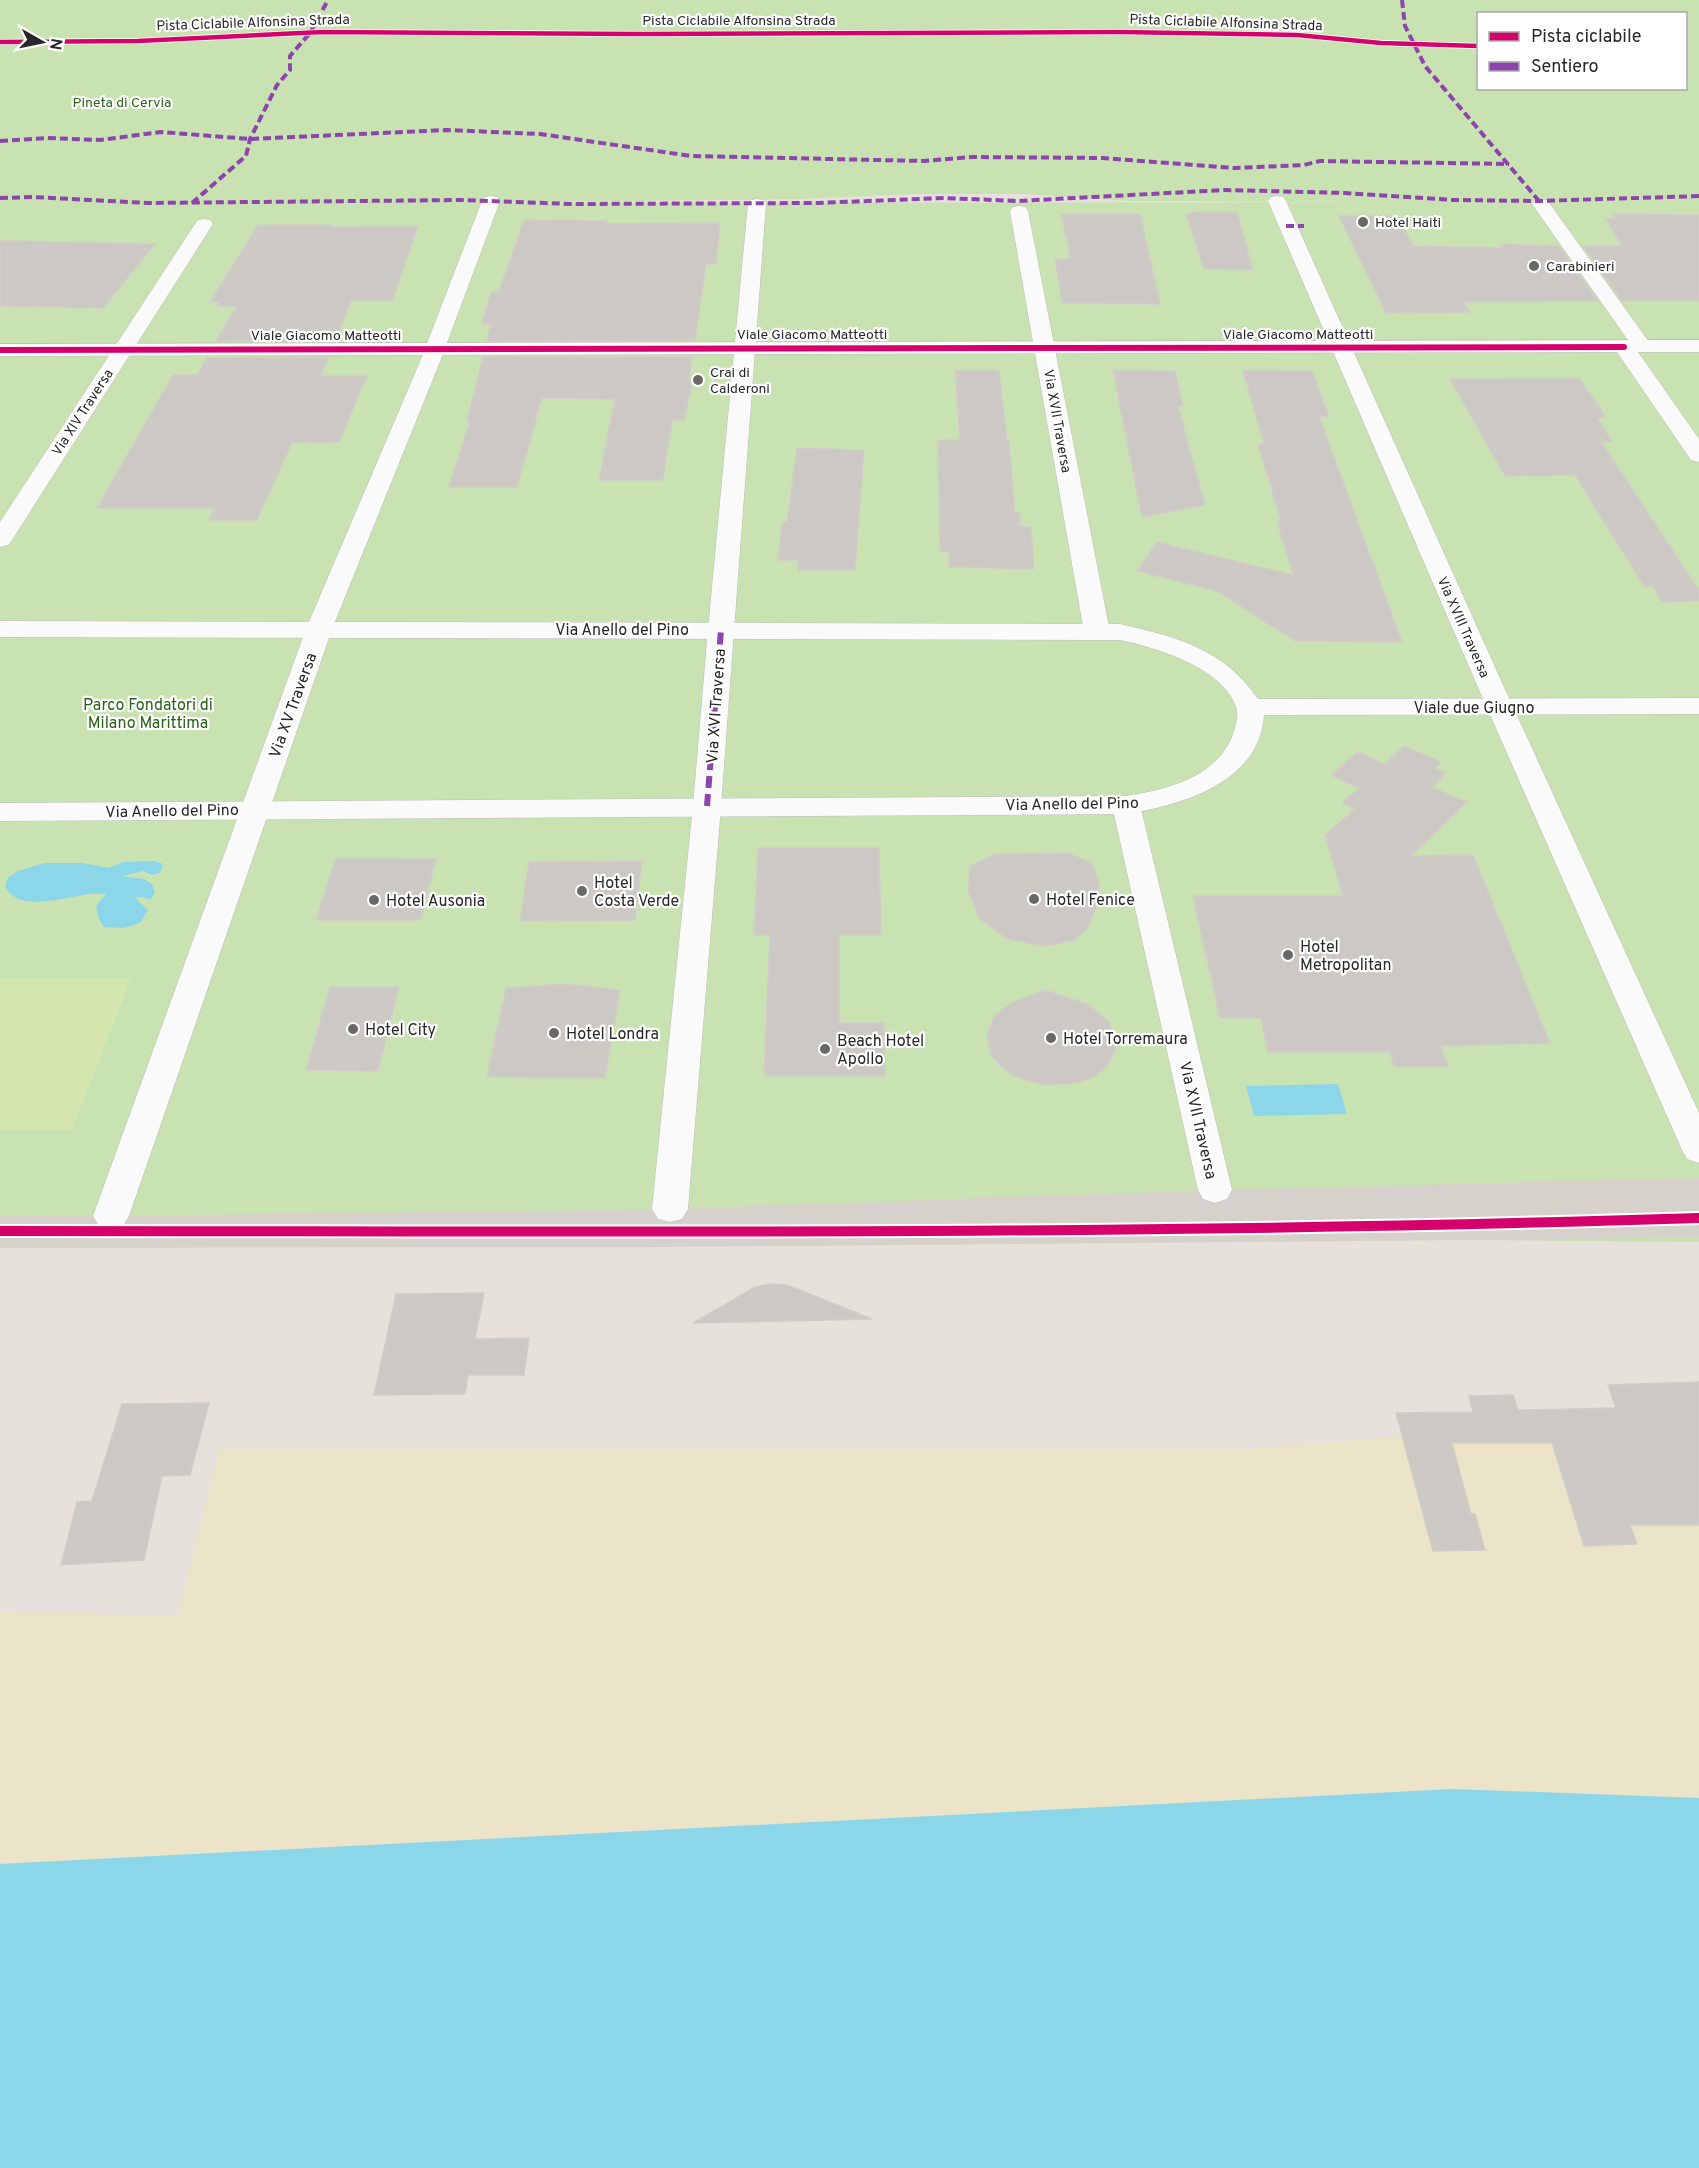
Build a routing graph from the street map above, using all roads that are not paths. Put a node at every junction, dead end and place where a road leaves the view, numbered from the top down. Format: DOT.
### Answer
graph roads {
  1 [pos="491,201"];
  2 [pos="1277,201"];
  3 [pos="757,204"];
  4 [pos="1541,204"];
  5 [pos="1019,211"];
  6 [pos="204,224"];
  7 [pos="1044,346"];
  8 [pos="1633,346"];
  9 [pos="1699,346"];
  10 [pos="435,348"];
  11 [pos="746,348"];
  12 [pos="1342,348"];
  13 [pos="0,350"];
  14 [pos="123,350"];
  15 [pos="1699,455"];
  16 [pos="0,540"];
  17 [pos="0,629"];
  18 [pos="320,629"];
  19 [pos="721,630"];
  20 [pos="1097,632"];
  21 [pos="1699,706"];
  22 [pos="1250,707"];
  23 [pos="1500,707"];
  24 [pos="1126,805"];
  25 [pos="707,806"];
  26 [pos="253,809"];
  27 [pos="0,812"];
  28 [pos="1699,1150"];
  29 [pos="1215,1190"];
  30 [pos="670,1209"];
  31 [pos="111,1216"];
  1 -- 10 [label="street, Via XV Traversa"];
  2 -- 12 [label="street, Via XVIII Traversa"];
  3 -- 11 [label="street, Via XVI Traversa"];
  4 -- 8 [label="street"];
  5 -- 7 [label="street, Via XVII Traversa"];
  6 -- 14 [label="street, Via XIV Traversa"];
  7 -- 11 [label="street, Viale Giacomo Matteotti"];
  7 -- 12 [label="street, Viale Giacomo Matteotti"];
  7 -- 20 [label="street, Via XVII Traversa"];
  8 -- 9 [label="street, Viale Giacomo Matteotti"];
  8 -- 12 [label="street, Viale Giacomo Matteotti"];
  8 -- 15 [label="street"];
  10 -- 11 [label="street, Viale Giacomo Matteotti"];
  10 -- 14 [label="street, Viale Giacomo Matteotti"];
  10 -- 18 [label="street, Via XV Traversa"];
  11 -- 19 [label="street, Via XVI Traversa"];
  12 -- 23 [label="street, Via XVIII Traversa"];
  13 -- 14 [label="street, Viale Giacomo Matteotti"];
  14 -- 16 [label="street, Via XIV Traversa"];
  17 -- 18 [label="street, Via Anello del Pino"];
  18 -- 19 [label="street, Via Anello del Pino"];
  18 -- 26 [label="street, Via XV Traversa"];
  19 -- 20 [label="street, Via Anello del Pino"];
  19 -- 25 [label="street, Via XVI Traversa"];
  20 -- 22 [label="street, Via Anello del Pino"];
  21 -- 23 [label="street, Viale due Giugno"];
  22 -- 23 [label="street, Viale due Giugno"];
  22 -- 24 [label="street, Via Anello del Pino"];
  23 -- 28 [label="street, Via XVIII Traversa"];
  24 -- 25 [label="street, Via Anello del Pino"];
  24 -- 29 [label="street, Via XVII Traversa"];
  25 -- 26 [label="street, Via Anello del Pino"];
  25 -- 30 [label="street, Via XVI Traversa"];
  26 -- 27 [label="street, Via Anello del Pino"];
  26 -- 31 [label="street, Via XV Traversa"];
}
